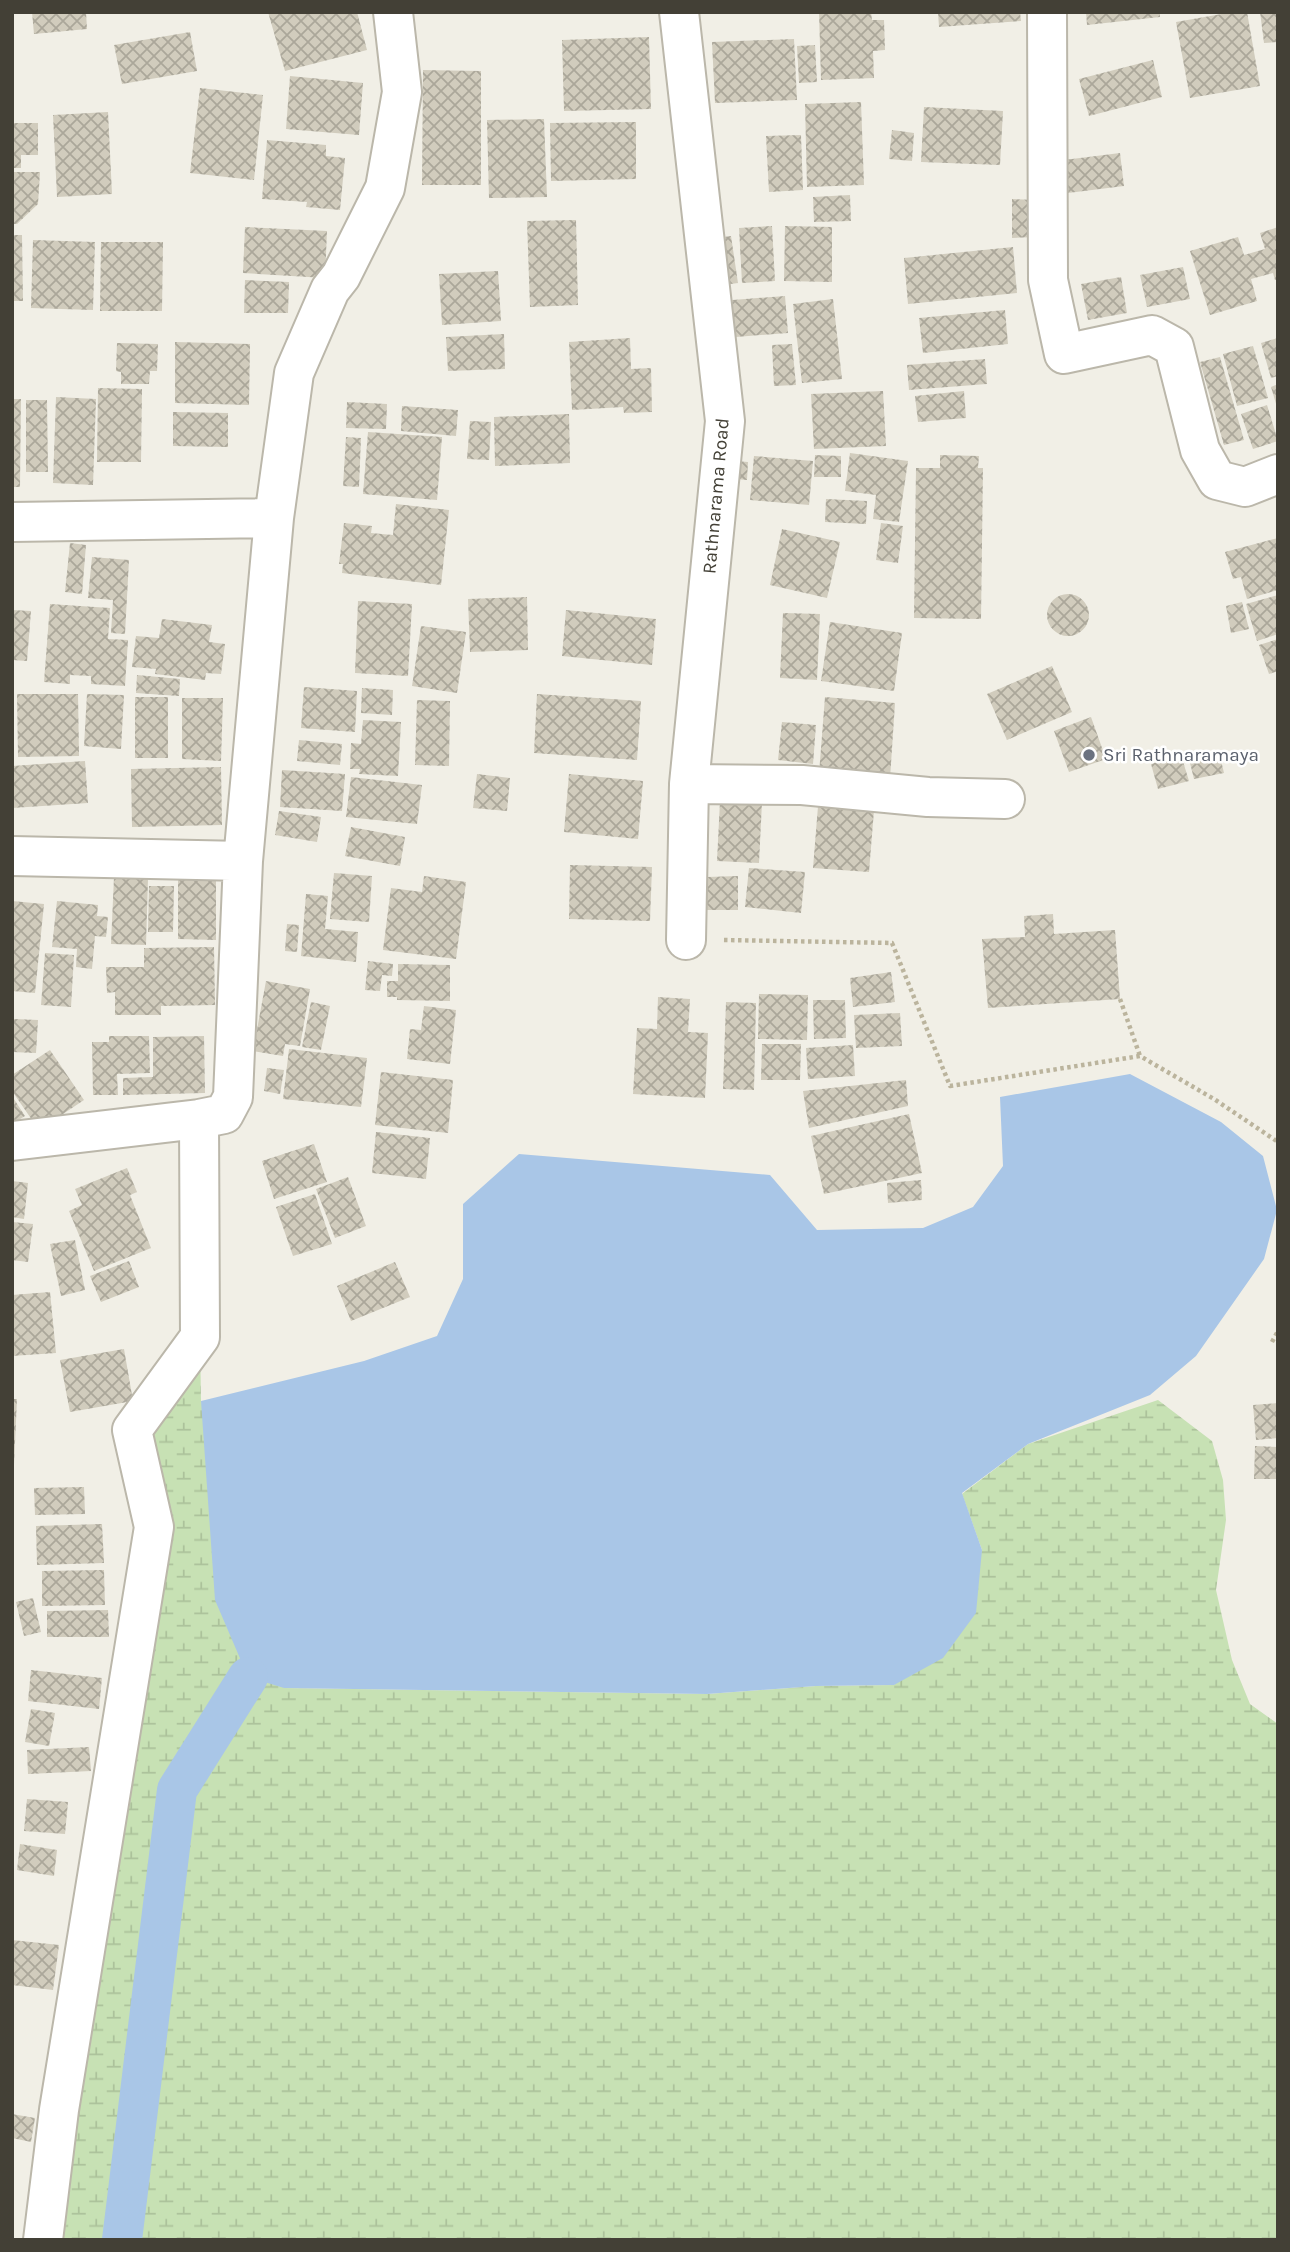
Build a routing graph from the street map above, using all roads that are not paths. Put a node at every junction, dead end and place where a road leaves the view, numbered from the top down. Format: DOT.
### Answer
graph roads {
  1 [pos="393,12"];
  2 [pos="679,12"];
  3 [pos="1047,12"];
  4 [pos="1278,474"];
  5 [pos="274,518"];
  6 [pos="12,522"];
  7 [pos="689,784"];
  8 [pos="1005,799"];
  9 [pos="12,856"];
  10 [pos="243,861"];
  11 [pos="686,940"];
  12 [pos="198,1119"];
  13 [pos="12,1141"];
  14 [pos="43,2240"];
  1 -- 5 [label="street"];
  2 -- 7 [label="street, Rathnarama Road"];
  3 -- 4 [label="street"];
  5 -- 6 [label="street"];
  5 -- 10 [label="street"];
  7 -- 8 [label="street"];
  7 -- 11 [label="street, Rathnarama Road"];
  9 -- 10 [label="street"];
  10 -- 12 [label="street"];
  12 -- 13 [label="street"];
  12 -- 14 [label="street"];
}
